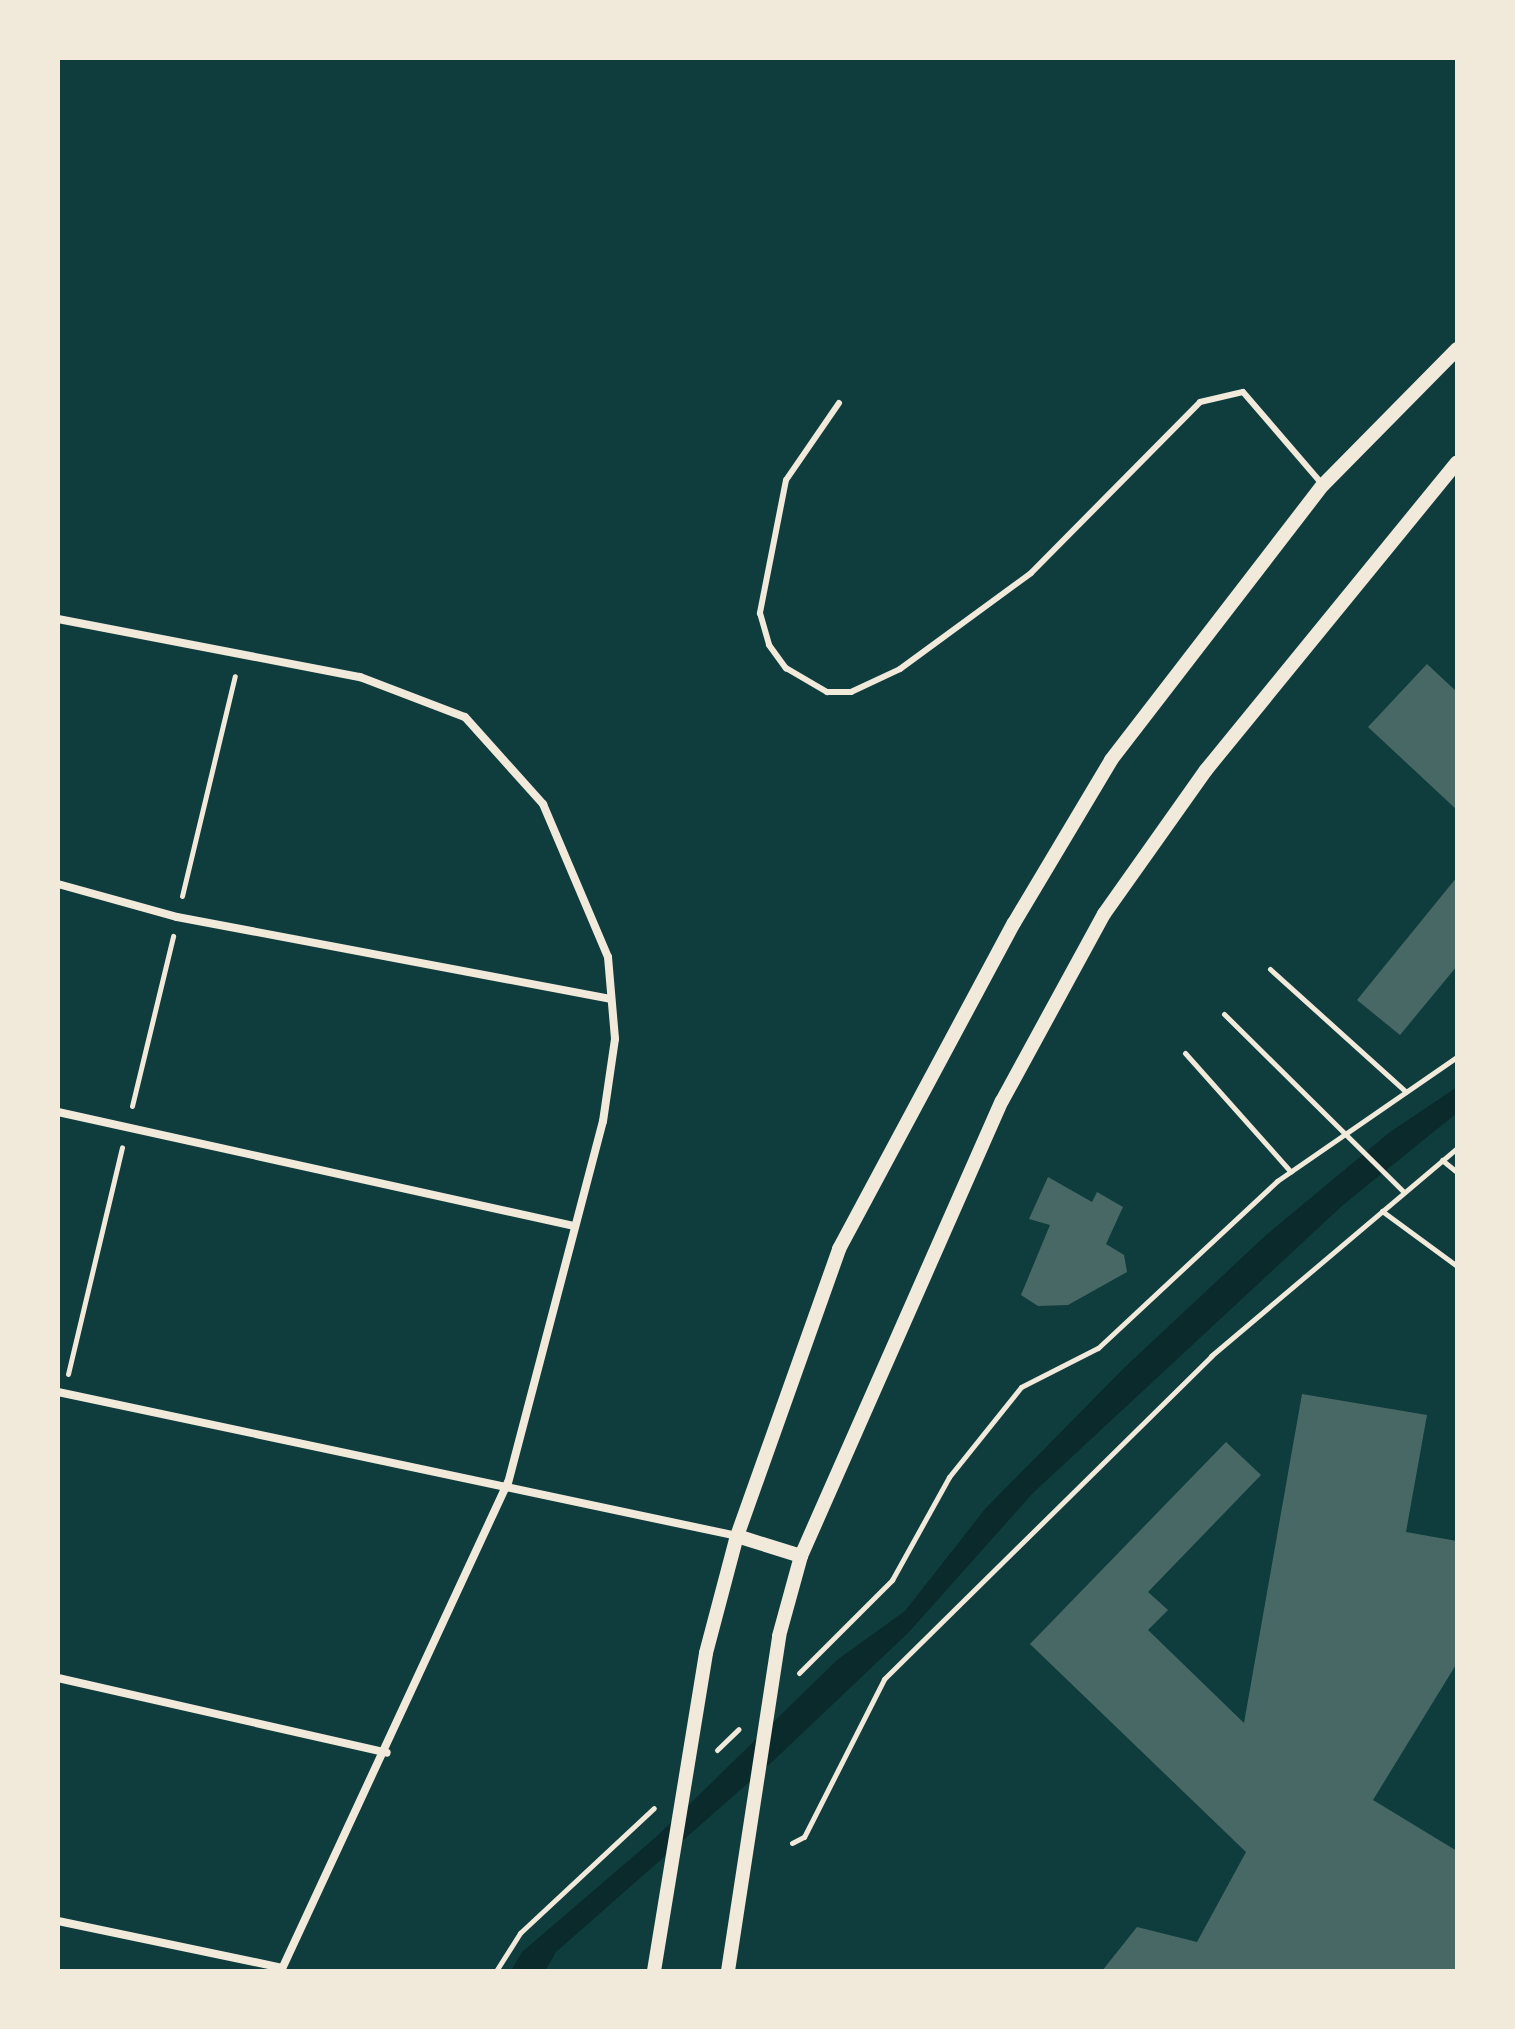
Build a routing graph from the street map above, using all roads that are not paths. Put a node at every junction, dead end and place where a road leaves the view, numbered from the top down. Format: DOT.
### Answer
graph roads {
  1 [pos="1457,349"];
  2 [pos="839,403"];
  3 [pos="1457,462"];
  4 [pos="1323,485"];
  5 [pos="58,619"];
  6 [pos="58,884"];
  7 [pos="610,999"];
  8 [pos="58,1112"];
  9 [pos="574,1226"];
  10 [pos="61,1392"];
  11 [pos="508,1482"];
  12 [pos="737,1536"];
  13 [pos="801,1556"];
  14 [pos="58,1678"];
  15 [pos="387,1753"];
  16 [pos="58,1921"];
  17 [pos="281,1970"];
  18 [pos="654,1971"];
  19 [pos="728,1971"];
  1 -- 4 [label="street"];
  2 -- 4 [label="lane"];
  3 -- 13 [label="street"];
  4 -- 12 [label="street"];
  5 -- 7 [label="street"];
  6 -- 7 [label="street"];
  7 -- 9 [label="street"];
  8 -- 9 [label="street"];
  9 -- 11 [label="street"];
  10 -- 11 [label="street"];
  11 -- 12 [label="street"];
  11 -- 15 [label="street"];
  12 -- 13 [label="street"];
  12 -- 18 [label="street"];
  13 -- 19 [label="street"];
  14 -- 15 [label="street"];
  15 -- 17 [label="street"];
  16 -- 17 [label="street"];
}
